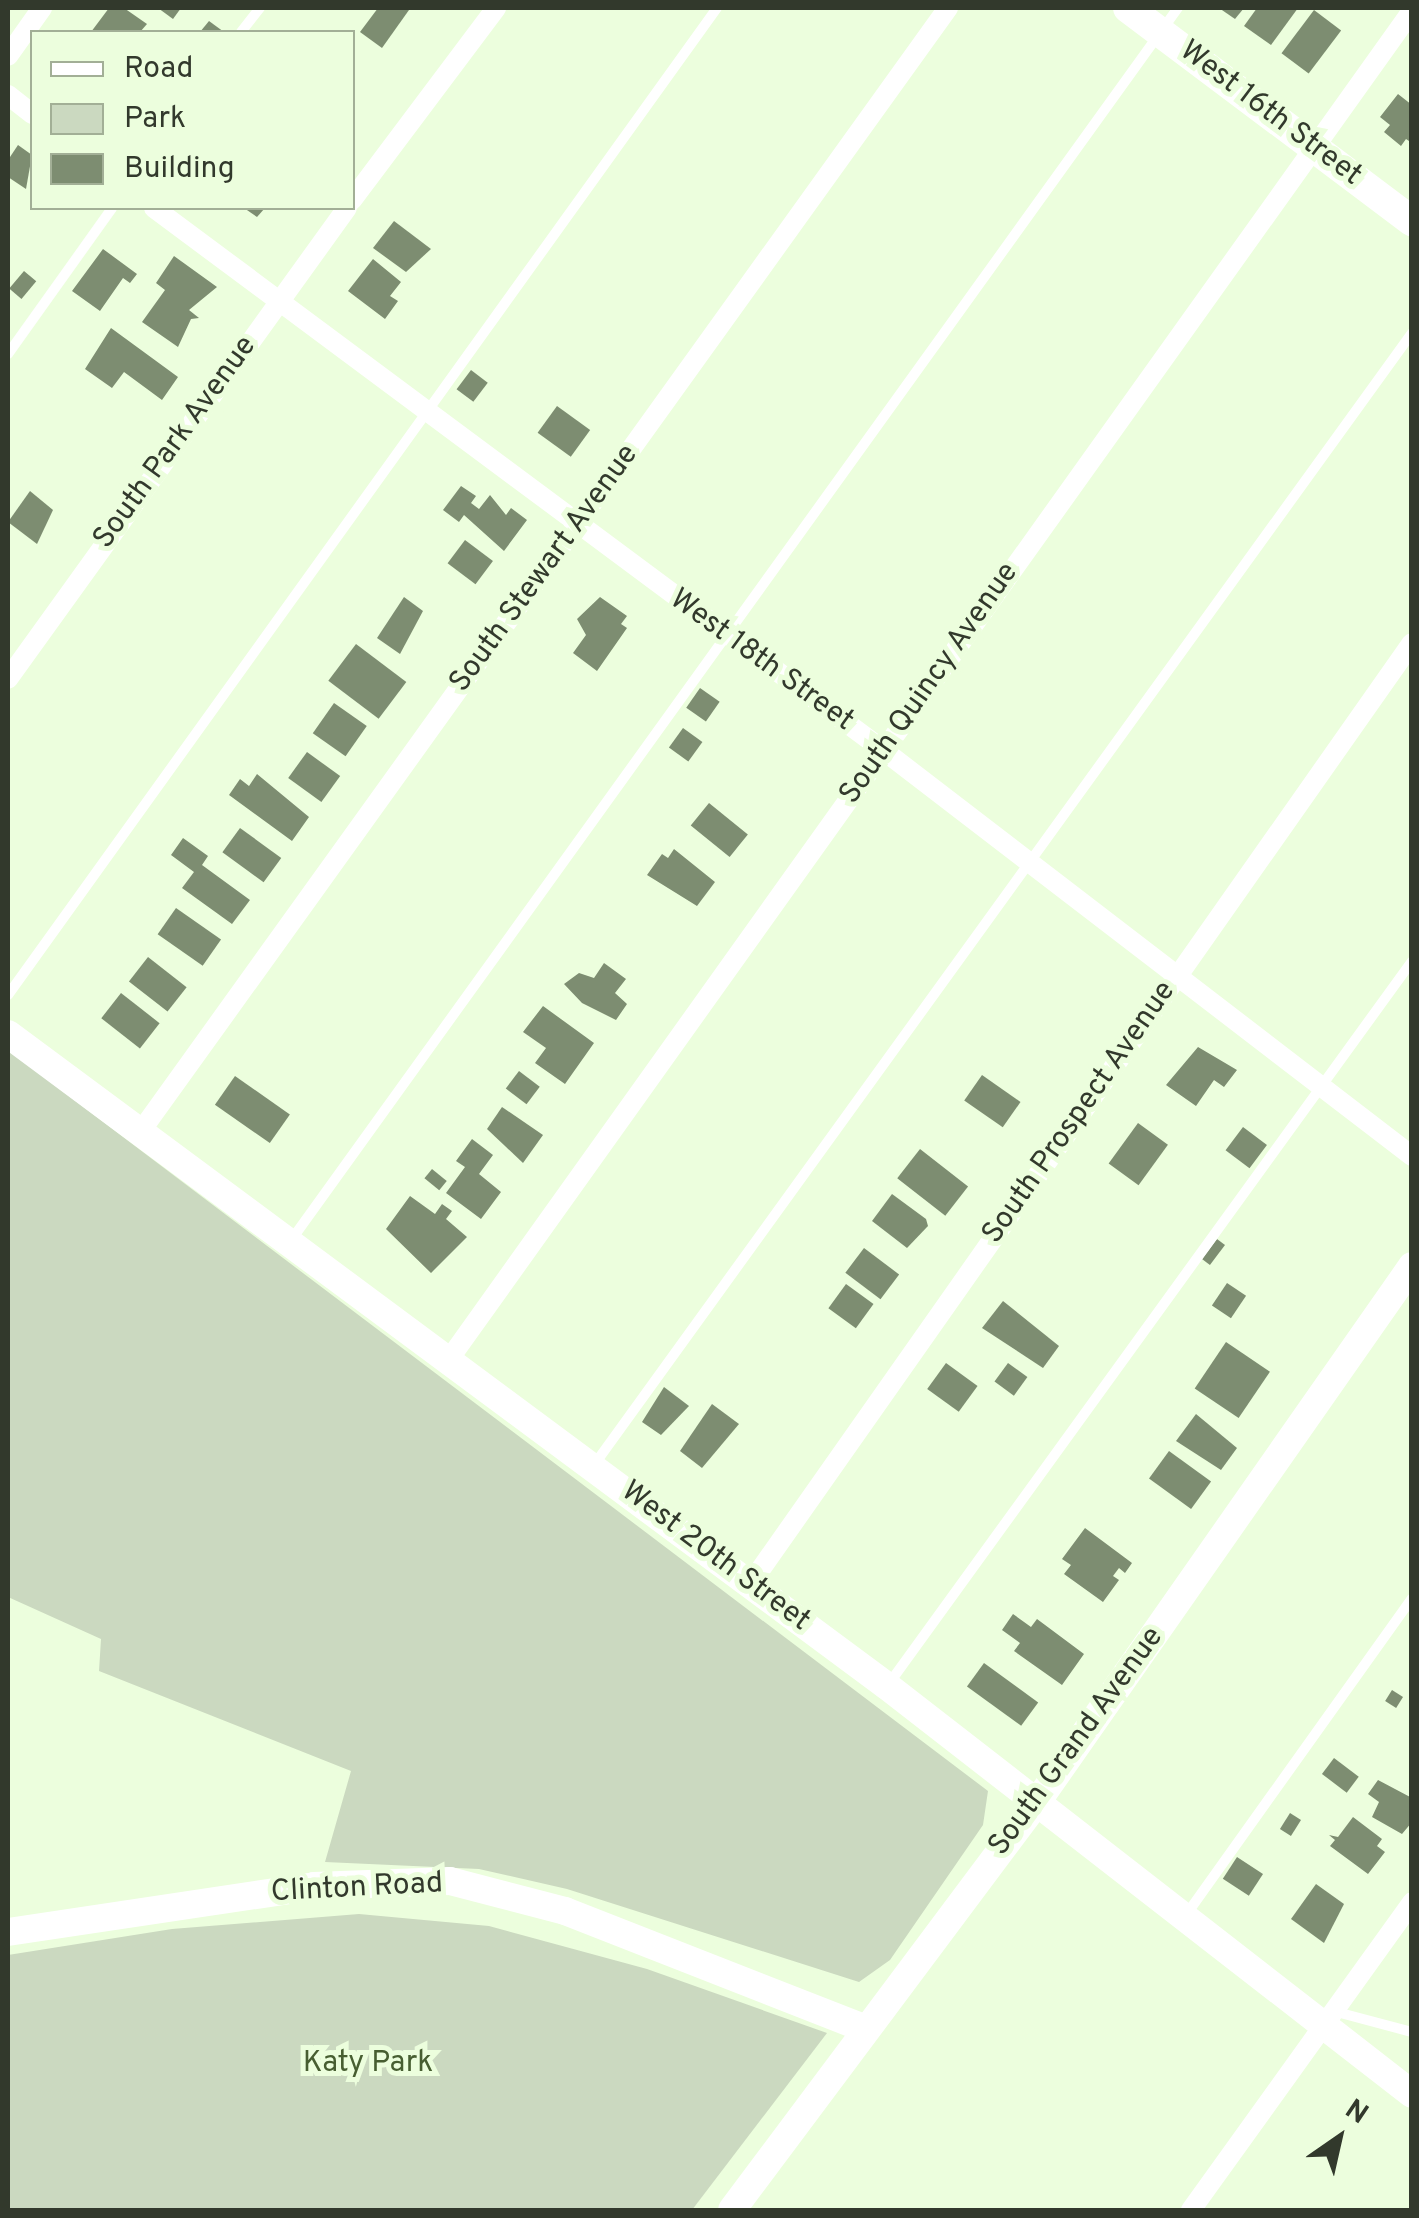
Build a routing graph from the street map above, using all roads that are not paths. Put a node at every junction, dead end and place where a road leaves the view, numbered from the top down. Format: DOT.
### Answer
graph roads {
  1 [pos="42,8"];
  2 [pos="260,8"];
  3 [pos="496,8"];
  4 [pos="718,8"];
  5 [pos="948,8"];
  6 [pos="1128,8"];
  7 [pos="1412,12"];
  8 [pos="1170,20"];
  9 [pos="243,30"];
  10 [pos="8,56"];
  11 [pos="8,94"];
  12 [pos="30,112"];
  13 [pos="1312,146"];
  14 [pos="355,196"];
  15 [pos="111,210"];
  16 [pos="157,210"];
  17 [pos="346,210"];
  18 [pos="1412,222"];
  19 [pos="277,302"];
  20 [pos="1412,333"];
  21 [pos="8,354"];
  22 [pos="428,408"];
  23 [pos="578,522"];
  24 [pos="724,638"];
  25 [pos="1412,643"];
  26 [pos="8,680"];
  27 [pos="883,750"];
  28 [pos="1027,863"];
  29 [pos="1412,961"];
  30 [pos="1176,979"];
  31 [pos="8,995"];
  32 [pos="8,1034"];
  33 [pos="1320,1087"];
  34 [pos="141,1130"];
  35 [pos="1412,1156"];
  36 [pos="292,1240"];
  37 [pos="1412,1266"];
  38 [pos="450,1358"];
  39 [pos="594,1466"];
  40 [pos="751,1583"];
  41 [pos="1412,1598"];
  42 [pos="887,1686"];
  43 [pos="1037,1802"];
  44 [pos="1412,1902"];
  45 [pos="1185,1915"];
  46 [pos="8,1932"];
  47 [pos="1328,2018"];
  48 [pos="864,2028"];
  49 [pos="1412,2032"];
  50 [pos="1412,2094"];
  51 [pos="732,2210"];
  52 [pos="1191,2210"];
  1 -- 10 [label="street"];
  2 -- 9 [label="lane"];
  3 -- 14 [label="street"];
  4 -- 22 [label="lane"];
  5 -- 23 [label="street, South Stewart Avenue"];
  6 -- 8 [label="main road, West 16th Street"];
  7 -- 13 [label="street, South Quincy Avenue"];
  8 -- 13 [label="main road, West 16th Street"];
  8 -- 24 [label="lane"];
  11 -- 12 [label="street"];
  13 -- 18 [label="main road, West 16th Street"];
  13 -- 27 [label="street, South Quincy Avenue"];
  15 -- 21 [label="lane"];
  16 -- 19 [label="street, West 18th Street"];
  17 -- 19 [label="street, South Park Avenue"];
  19 -- 22 [label="street, West 18th Street"];
  19 -- 26 [label="street, South Park Avenue"];
  20 -- 28 [label="lane"];
  22 -- 23 [label="street, West 18th Street"];
  22 -- 31 [label="lane"];
  23 -- 24 [label="street, West 18th Street"];
  23 -- 34 [label="street, South Stewart Avenue"];
  24 -- 27 [label="street, West 18th Street"];
  24 -- 36 [label="lane"];
  25 -- 30 [label="street, South Prospect Avenue"];
  27 -- 28 [label="street, West 18th Street"];
  27 -- 38 [label="street, South Quincy Avenue"];
  28 -- 30 [label="street, West 18th Street"];
  28 -- 39 [label="lane"];
  29 -- 33 [label="lane"];
  30 -- 33 [label="street, West 18th Street"];
  30 -- 40 [label="street, South Prospect Avenue"];
  32 -- 34 [label="street, West 20th Street"];
  33 -- 35 [label="street, West 18th Street"];
  33 -- 42 [label="lane"];
  34 -- 36 [label="street, West 20th Street"];
  36 -- 38 [label="street, West 20th Street"];
  37 -- 43 [label="street, South Grand Avenue"];
  38 -- 39 [label="street, West 20th Street"];
  39 -- 40 [label="street, West 20th Street"];
  40 -- 42 [label="street, West 20th Street"];
  41 -- 45 [label="lane"];
  42 -- 43 [label="street, West 20th Street"];
  43 -- 45 [label="street, West 20th Street"];
  43 -- 48 [label="street, South Grand Avenue"];
  44 -- 47 [label="street"];
  45 -- 47 [label="street, West 20th Street"];
  46 -- 48 [label="street, Clinton Road"];
  47 -- 49 [label="lane"];
  47 -- 50 [label="street, West 20th Street"];
  47 -- 52 [label="street"];
  48 -- 51 [label="street, South Grand Avenue"];
}
